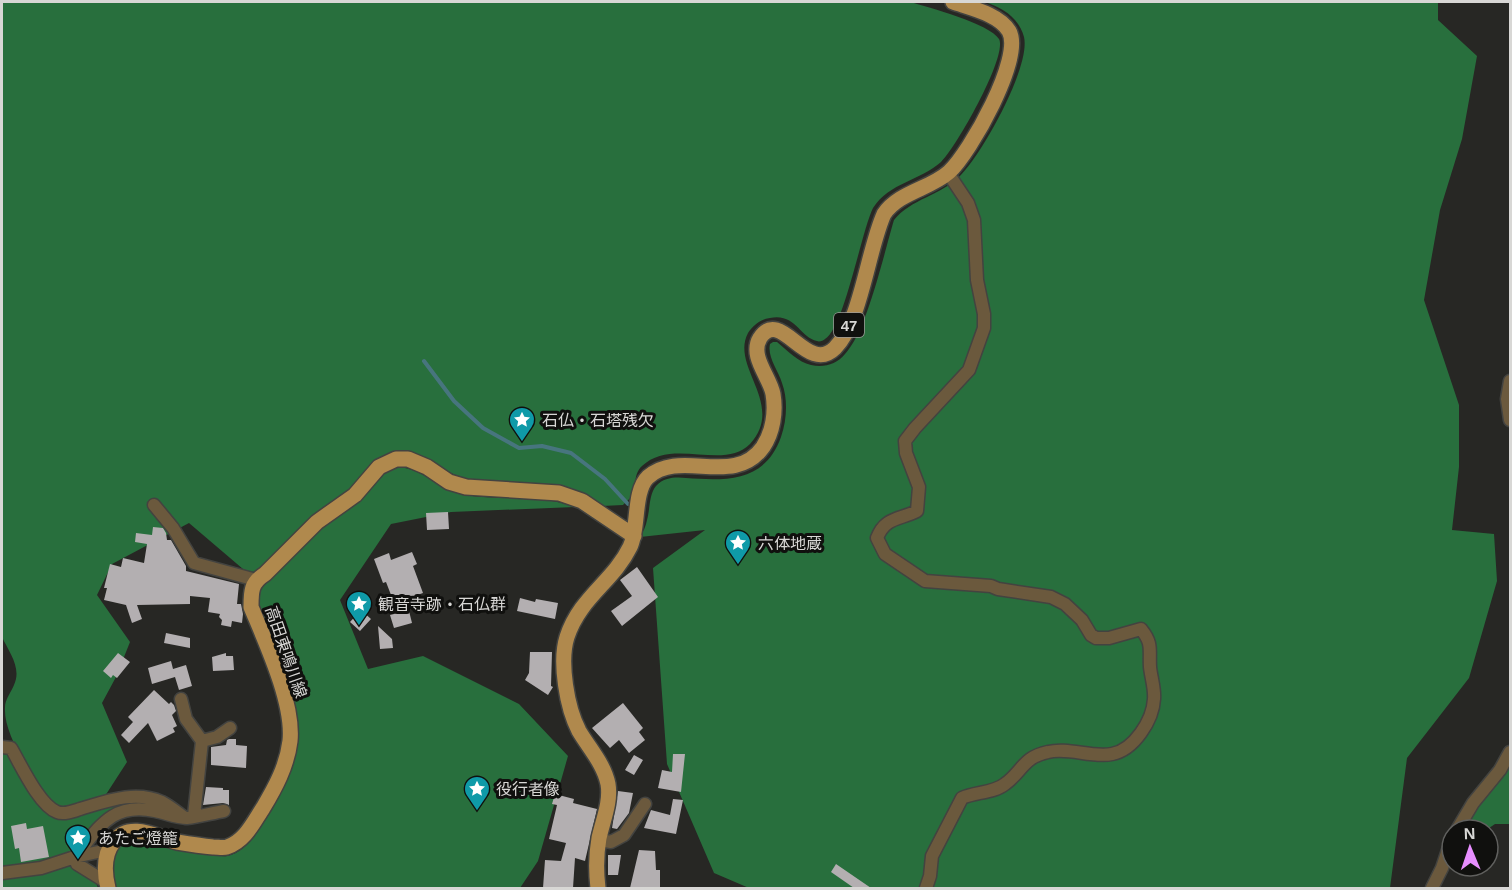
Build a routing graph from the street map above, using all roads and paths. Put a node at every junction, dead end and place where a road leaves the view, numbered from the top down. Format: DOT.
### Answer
graph roads {
  1 [pos="953,2"];
  2 [pos="948,172"];
  3 [pos="1510,381"];
  4 [pos="1510,420"];
  5 [pos="154,505"];
  6 [pos="634,536"];
  7 [pos="256,580"];
  8 [pos="180,699"];
  9 [pos="230,728"];
  10 [pos="202,741"];
  11 [pos="2,747"];
  12 [pos="1510,752"];
  13 [pos="645,804"];
  14 [pos="224,812"];
  15 [pos="190,817"];
  16 [pos="1464,818"];
  17 [pos="599,840"];
  18 [pos="107,850"];
  19 [pos="75,857"];
  20 [pos="1440,872"];
  21 [pos="2,873"];
  22 [pos="107,885"];
  23 [pos="598,888"];
  24 [pos="926,888"];
  25 [pos="1432,888"];
  1 -- 2 [label="main road, 47"];
  2 -- 6 [label="main road, 47"];
  2 -- 24 [label="street"];
  3 -- 4 [label="street"];
  5 -- 7 [label="street"];
  6 -- 7 [label="main road"];
  6 -- 17 [label="main road, 47"];
  7 -- 18 [label="main road, 高田東鳴川線"];
  8 -- 10 [label="street"];
  9 -- 10 [label="street"];
  10 -- 15 [label="street"];
  11 -- 15 [label="street"];
  12 -- 16 [label="street"];
  13 -- 17 [label="street"];
  14 -- 15 [label="street"];
  15 -- 19 [label="street"];
  17 -- 23 [label="main road, 47"];
  18 -- 19 [label="street"];
  18 -- 22 [label="main road"];
  19 -- 21 [label="street"];
  19 -- 22 [label="street"];
  20 -- 25 [label="street"];
}
